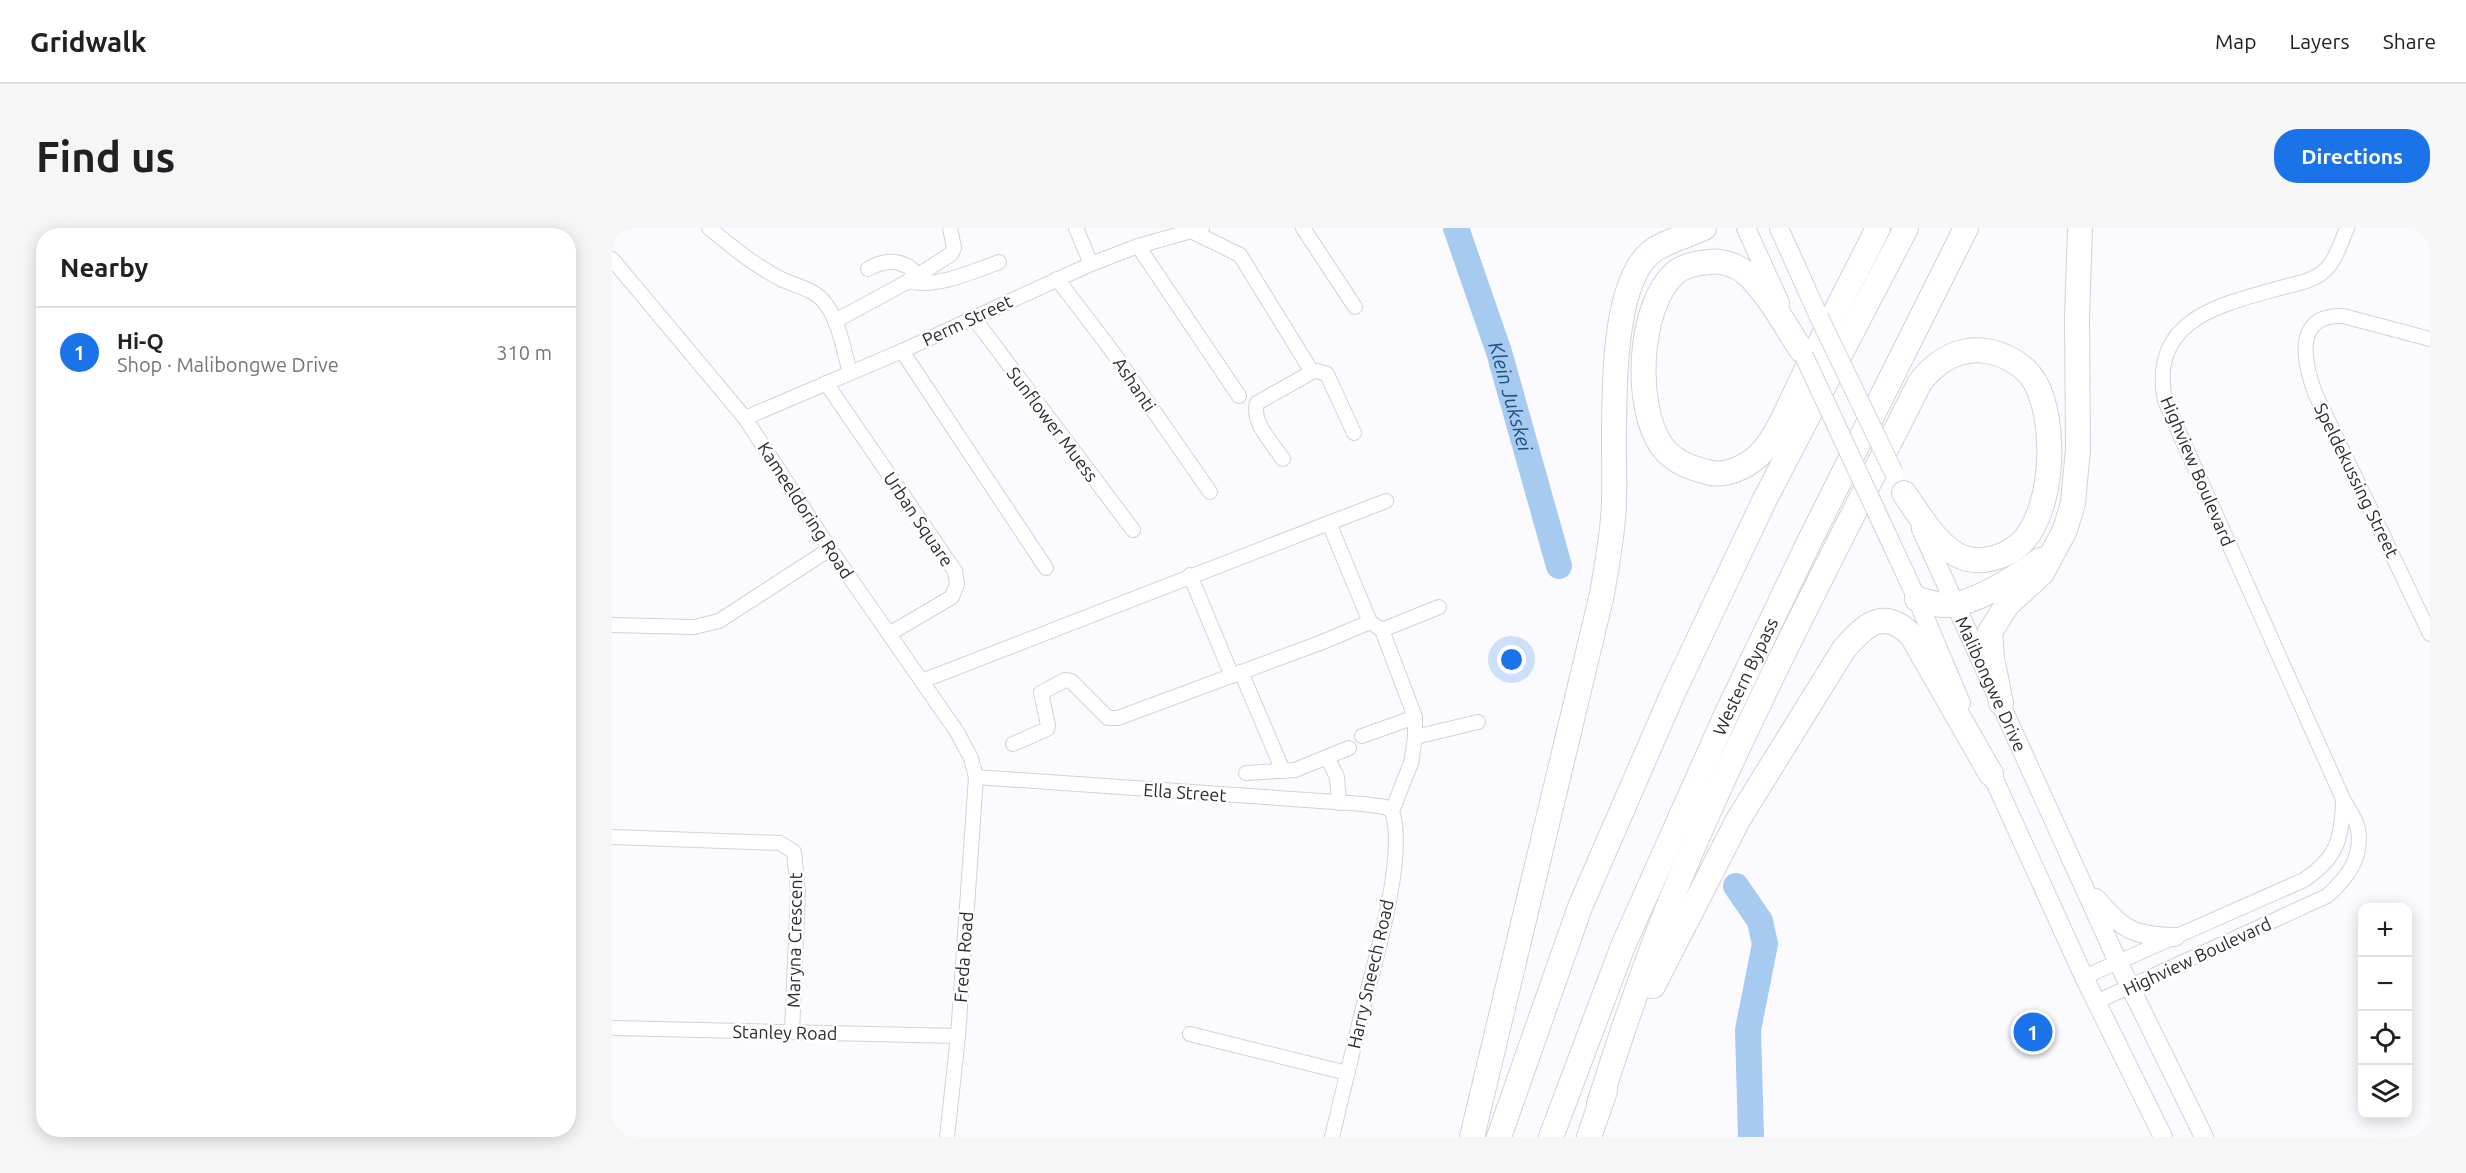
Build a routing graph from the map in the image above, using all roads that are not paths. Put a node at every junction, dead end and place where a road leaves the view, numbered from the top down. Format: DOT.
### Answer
graph roads {
  1 [pos="709,228"];
  2 [pos="950,228"];
  3 [pos="1076,228"];
  4 [pos="1303,228"];
  5 [pos="1672,228"];
  6 [pos="1704,228"];
  7 [pos="1746,228"];
  8 [pos="1779,228"];
  9 [pos="1878,228"];
  10 [pos="1906,228"];
  11 [pos="1966,228"];
  12 [pos="2080,228"];
  13 [pos="2347,228"];
  14 [pos="1196,230"];
  15 [pos="1138,246"];
  16 [pos="1651,252"];
  17 [pos="612,259"];
  18 [pos="999,262"];
  19 [pos="1091,264"];
  20 [pos="868,269"];
  21 [pos="1057,279"];
  22 [pos="909,281"];
  23 [pos="1355,307"];
  24 [pos="973,317"];
  25 [pos="835,321"];
  26 [pos="2430,339"];
  27 [pos="902,351"];
  28 [pos="1803,354"];
  29 [pos="850,372"];
  30 [pos="1312,372"];
  31 [pos="826,383"];
  32 [pos="1239,396"];
  33 [pos="745,418"];
  34 [pos="1354,432"];
  35 [pos="1283,459"];
  36 [pos="1899,483"];
  37 [pos="1210,492"];
  38 [pos="1386,501"];
  39 [pos="1329,523"];
  40 [pos="1133,530"];
  41 [pos="830,549"];
  42 [pos="2054,550"];
  43 [pos="1046,568"];
  44 [pos="1190,575"];
  45 [pos="1917,599"];
  46 [pos="1956,603"];
  47 [pos="2424,604"];
  48 [pos="1438,607"];
  49 [pos="1370,621"];
  50 [pos="612,625"];
  51 [pos="1382,630"];
  52 [pos="889,634"];
  53 [pos="2430,634"];
  54 [pos="1236,674"];
  55 [pos="922,681"];
  56 [pos="2001,703"];
  57 [pos="1415,717"];
  58 [pos="1478,722"];
  59 [pos="1362,736"];
  60 [pos="1415,737"];
  61 [pos="1012,744"];
  62 [pos="1349,748"];
  63 [pos="1328,759"];
  64 [pos="1283,771"];
  65 [pos="1246,773"];
  66 [pos="1991,774"];
  67 [pos="976,777"];
  68 [pos="2343,799"];
  69 [pos="1339,803"];
  70 [pos="1392,811"];
  71 [pos="612,837"];
  72 [pos="2083,883"];
  73 [pos="2175,937"];
  74 [pos="2118,962"];
  75 [pos="2084,977"];
  76 [pos="2130,988"];
  77 [pos="2096,1002"];
  78 [pos="612,1028"];
  79 [pos="792,1032"];
  80 [pos="1190,1034"];
  81 [pos="958,1036"];
  82 [pos="1347,1073"];
  83 [pos="1599,1104"];
  84 [pos="947,1137"];
  85 [pos="1332,1137"];
  86 [pos="1472,1137"];
  87 [pos="1499,1137"];
  88 [pos="1551,1137"];
  89 [pos="1589,1137"];
  90 [pos="2163,1137"];
  91 [pos="2204,1137"];
  1 -- 25 [label="street"];
  2 -- 22 [label="street"];
  3 -- 19 [label="street"];
  4 -- 23 [label="street"];
  5 -- 16 [label="highway"];
  6 -- 16 [label="highway"];
  7 -- 28 [label="main road, Malibongwe Drive"];
  8 -- 36 [label="main road, Malibongwe Drive, bridge"];
  9 -- 28 [label="highway"];
  10 -- 87 [label="highway"];
  11 -- 88 [label="highway, Western Bypass"];
  12 -- 42 [label="highway"];
  13 -- 68 [label="street, Highview Boulevard"];
  14 -- 15 [label="street, Perm Street"];
  14 -- 30 [label="street"];
  15 -- 19 [label="street, Perm Street"];
  15 -- 32 [label="street"];
  16 -- 86 [label="highway"];
  17 -- 33 [label="street, Kameeldoring Road"];
  18 -- 22 [label="street"];
  19 -- 21 [label="street, Perm Street"];
  20 -- 22 [label="street"];
  21 -- 24 [label="street, Perm Street"];
  21 -- 37 [label="street, Ashanti"];
  22 -- 25 [label="street"];
  24 -- 27 [label="street, Perm Street"];
  24 -- 40 [label="street, Sunflower Muess"];
  25 -- 29 [label="street"];
  26 -- 47 [label="street, Speldekussing Street"];
  27 -- 29 [label="street, Perm Street"];
  27 -- 43 [label="street"];
  28 -- 45 [label="main road, Malibongwe Drive, bridge"];
  29 -- 31 [label="street, Perm Street"];
  30 -- 34 [label="street"];
  30 -- 35 [label="street"];
  31 -- 33 [label="street, Perm Street"];
  31 -- 52 [label="street, Urban Square"];
  33 -- 41 [label="street, Kameeldoring Road"];
  36 -- 46 [label="main road, Malibongwe Drive"];
  36 -- 83 [label="highway"];
  38 -- 39 [label="street"];
  39 -- 44 [label="street"];
  39 -- 49 [label="street"];
  41 -- 50 [label="street"];
  41 -- 52 [label="street, Kameeldoring Road"];
  42 -- 46 [label="highway"];
  42 -- 56 [label="highway"];
  44 -- 54 [label="street"];
  44 -- 55 [label="street"];
  45 -- 46 [label="highway"];
  45 -- 66 [label="main road, Malibongwe Drive"];
  46 -- 56 [label="main road, Malibongwe Drive"];
  47 -- 53 [label="street, Speldekussing Street"];
  48 -- 51 [label="street"];
  49 -- 51 [label="street"];
  49 -- 54 [label="street"];
  51 -- 57 [label="street"];
  52 -- 55 [label="street, Kameeldoring Road"];
  54 -- 61 [label="street"];
  54 -- 64 [label="street"];
  55 -- 67 [label="street, Kameeldoring Road"];
  56 -- 72 [label="main road, Malibongwe Drive"];
  57 -- 59 [label="street"];
  57 -- 60 [label="street"];
  58 -- 60 [label="street"];
  60 -- 70 [label="street"];
  62 -- 63 [label="street"];
  63 -- 64 [label="street"];
  63 -- 69 [label="street"];
  64 -- 65 [label="street"];
  66 -- 75 [label="main road, Malibongwe Drive"];
  66 -- 83 [label="highway"];
  67 -- 69 [label="street, Ella Street"];
  67 -- 81 [label="street, Freda Road"];
  68 -- 73 [label="street, Highview Boulevard"];
  68 -- 76 [label="street, Highview Boulevard"];
  69 -- 70 [label="street, Ella Street"];
  70 -- 82 [label="street, Harry Sneech Road"];
  71 -- 79 [label="street, Maryna Crescent"];
  72 -- 73 [label="main road"];
  72 -- 74 [label="main road, Malibongwe Drive"];
  73 -- 74 [label="street, Highview Boulevard"];
  74 -- 75 [label="street, Highview Boulevard"];
  74 -- 76 [label="main road, Malibongwe Drive"];
  75 -- 77 [label="main road, Malibongwe Drive"];
  76 -- 77 [label="street, Highview Boulevard"];
  76 -- 91 [label="main road, Malibongwe Drive"];
  77 -- 90 [label="main road, Malibongwe Drive"];
  78 -- 79 [label="street, Stanley Road"];
  79 -- 81 [label="street, Stanley Road"];
  80 -- 82 [label="street"];
  81 -- 84 [label="street, Freda Road"];
  82 -- 85 [label="street, Harry Sneech Road"];
  83 -- 89 [label="highway"];
}
